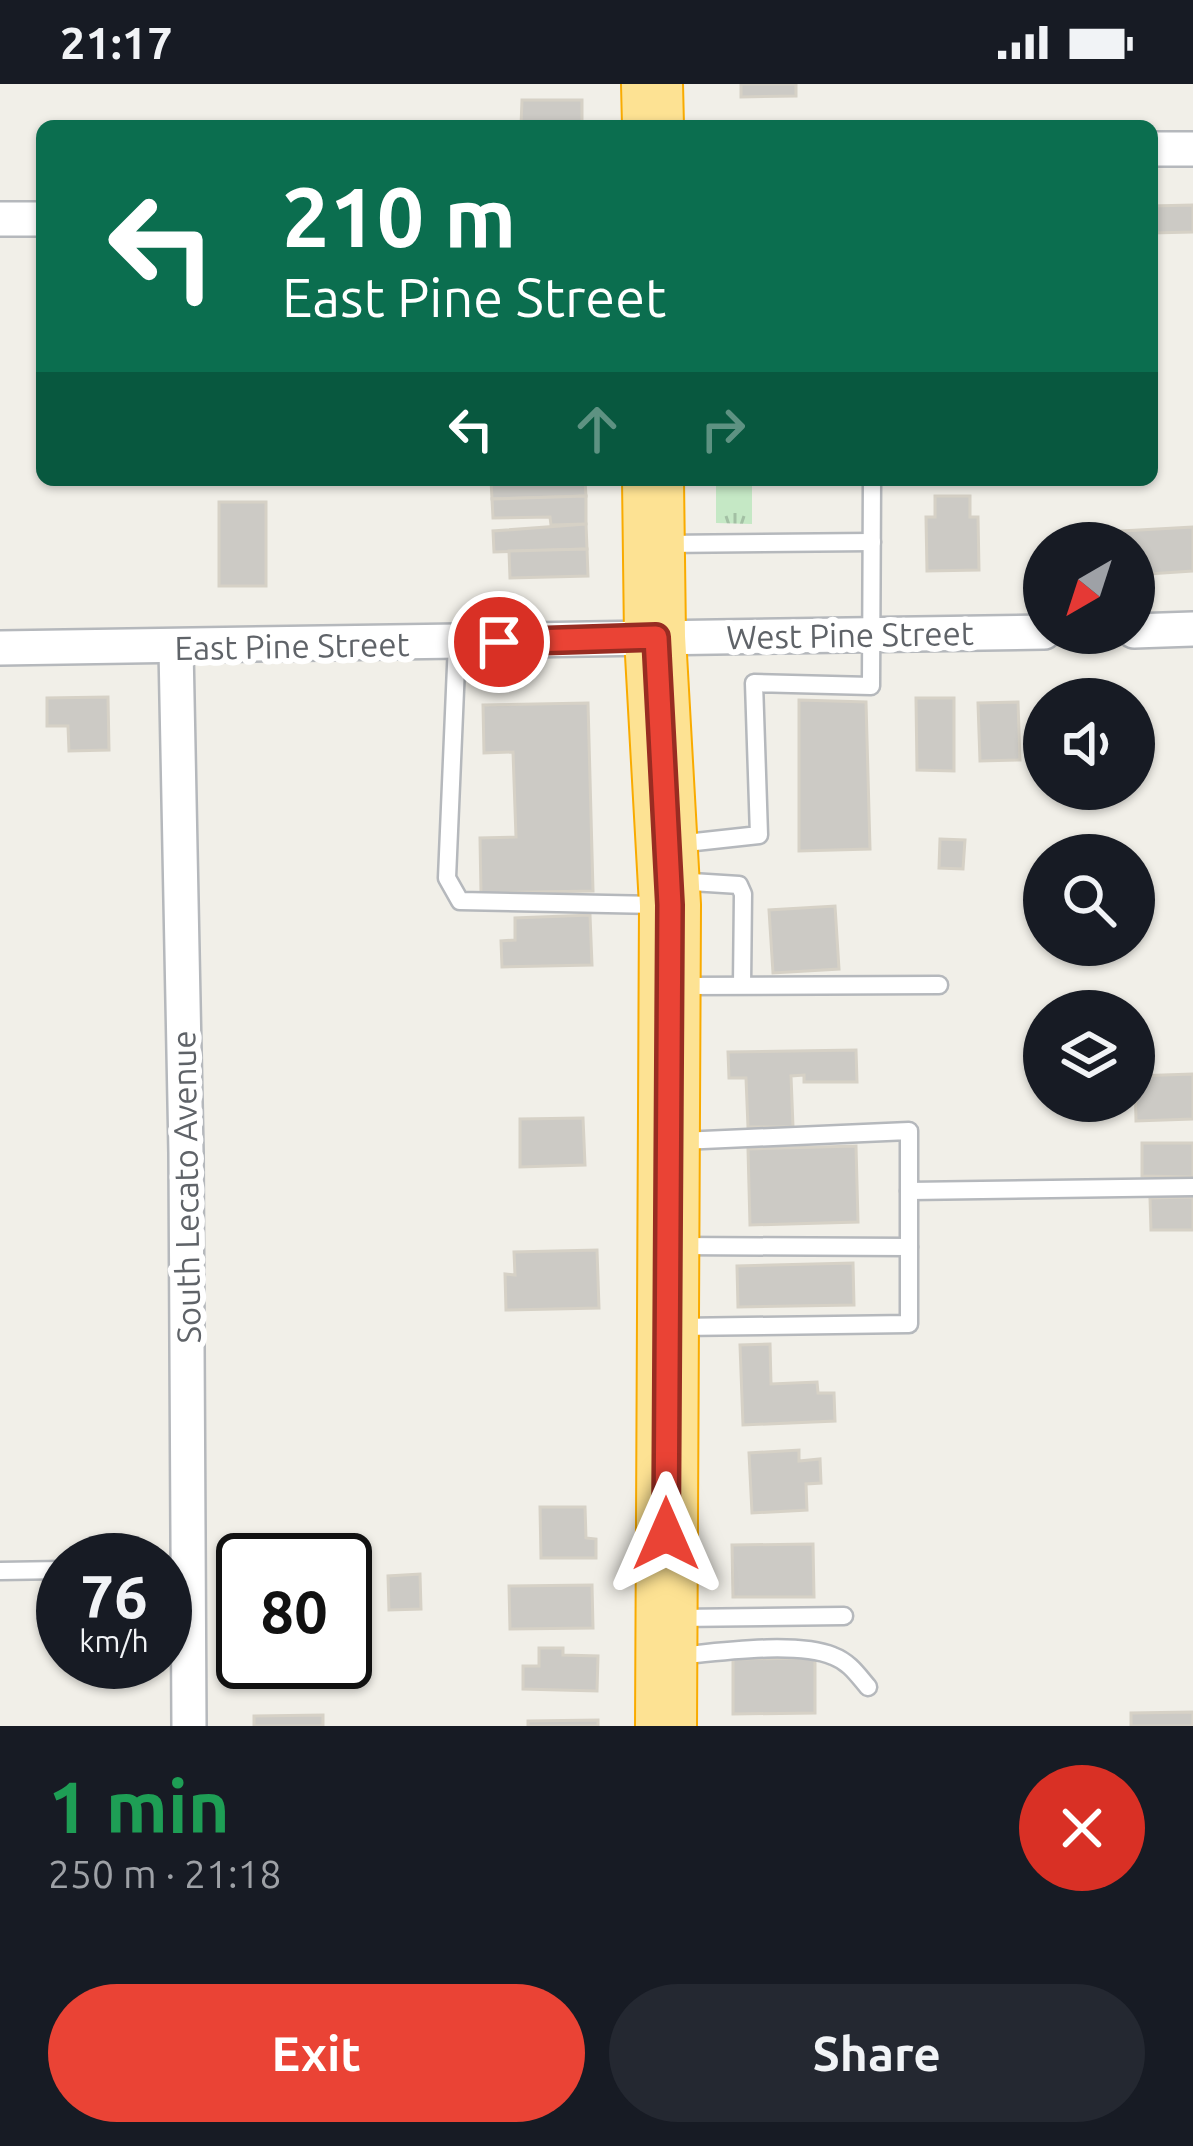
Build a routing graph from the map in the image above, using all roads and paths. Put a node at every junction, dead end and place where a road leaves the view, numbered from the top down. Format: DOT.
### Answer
graph roads {
  1 [pos="652,84"];
  2 [pos="652,120"];
  3 [pos="1193,148"];
  4 [pos="1158,149"];
  5 [pos="0,219"];
  6 [pos="36,219"];
  7 [pos="653,486"];
  8 [pos="872,486"];
  9 [pos="872,542"];
  10 [pos="653,544"];
  11 [pos="1193,629"];
  12 [pos="1155,630"];
  13 [pos="1023,632"];
  14 [pos="870,635"];
  15 [pos="656,637"];
  16 [pos="457,643"];
  17 [pos="0,648"];
  18 [pos="176,648"];
  19 [pos="670,877"];
  20 [pos="939,985"];
  21 [pos="669,986"];
  22 [pos="742,986"];
  23 [pos="668,1141"];
  24 [pos="1193,1187"];
  25 [pos="909,1191"];
  26 [pos="667,1246"];
  27 [pos="909,1247"];
  28 [pos="667,1328"];
  29 [pos="178,1533"];
  30 [pos="36,1570"];
  31 [pos="0,1571"];
  32 [pos="844,1616"];
  33 [pos="665,1637"];
  34 [pos="868,1687"];
  35 [pos="186,1689"];
  36 [pos="189,1726"];
  37 [pos="666,1726"];
  1 -- 2 [label="highway"];
  3 -- 4 [label="street"];
  5 -- 6 [label="street"];
  7 -- 10 [label="highway"];
  8 -- 9 [label="lane"];
  9 -- 10 [label="lane"];
  9 -- 14 [label="lane"];
  10 -- 15 [label="highway"];
  11 -- 12 [label="street"];
  13 -- 14 [label="street, West Pine Street"];
  14 -- 15 [label="street, West Pine Street"];
  14 -- 19 [label="lane"];
  15 -- 16 [label="street, East Pine Street"];
  15 -- 19 [label="highway"];
  16 -- 18 [label="street, East Pine Street"];
  16 -- 19 [label="lane"];
  17 -- 18 [label="street, East Pine Street"];
  18 -- 29 [label="street, South Lecato Avenue"];
  19 -- 21 [label="highway"];
  19 -- 22 [label="lane"];
  20 -- 22 [label="lane"];
  21 -- 22 [label="lane"];
  21 -- 23 [label="highway"];
  23 -- 25 [label="lane"];
  23 -- 26 [label="highway"];
  24 -- 25 [label="lane"];
  25 -- 27 [label="lane"];
  26 -- 27 [label="lane"];
  26 -- 28 [label="highway"];
  27 -- 28 [label="lane"];
  28 -- 33 [label="highway"];
  30 -- 31 [label="lane"];
  32 -- 33 [label="lane"];
  33 -- 34 [label="lane"];
  33 -- 37 [label="highway"];
  35 -- 36 [label="street, South Lecato Avenue"];
}
